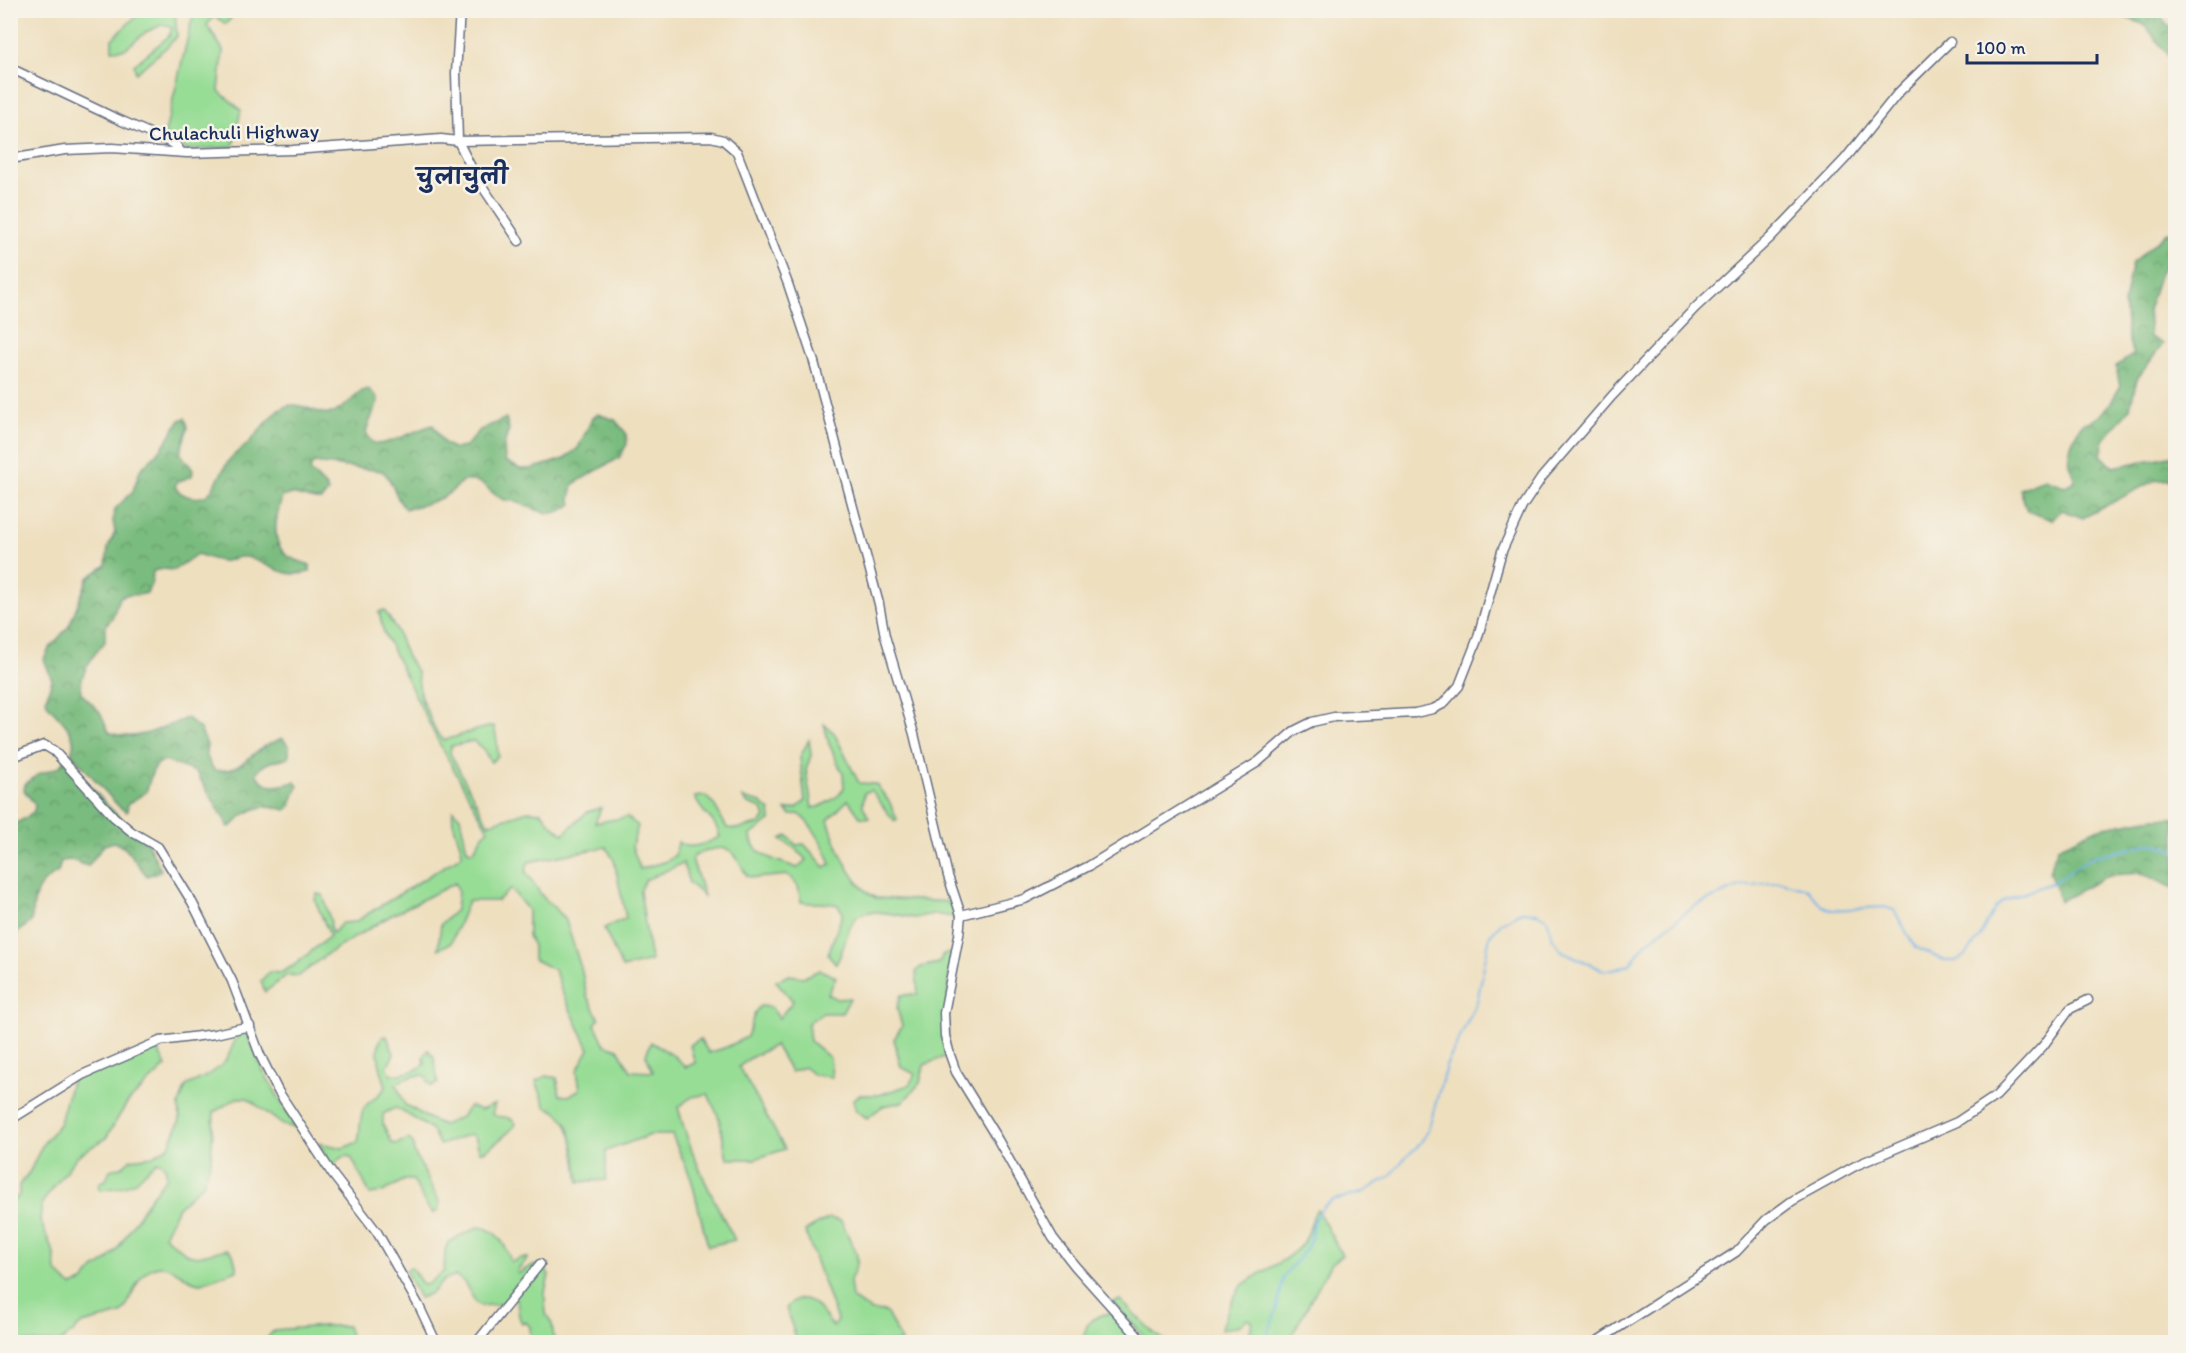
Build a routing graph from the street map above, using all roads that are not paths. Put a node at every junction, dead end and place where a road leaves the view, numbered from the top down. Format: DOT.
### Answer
graph roads {
  1 [pos="460,10"];
  2 [pos="1950,42"];
  3 [pos="10,68"];
  4 [pos="458,141"];
  5 [pos="181,152"];
  6 [pos="10,159"];
  7 [pos="519,241"];
  8 [pos="10,758"];
  9 [pos="961,915"];
  10 [pos="2088,1000"];
  11 [pos="250,1026"];
  12 [pos="10,1120"];
  13 [pos="540,1264"];
  14 [pos="436,1342"];
  15 [pos="477,1342"];
  16 [pos="1143,1342"];
  17 [pos="1596,1342"];
  1 -- 4 [label="street"];
  2 -- 9 [label="street"];
  3 -- 5 [label="street"];
  4 -- 5 [label="street, Chulachuli Highway"];
  4 -- 7 [label="street"];
  4 -- 9 [label="street, Chulachuli Highway"];
  5 -- 6 [label="street, Chulachuli Highway"];
  8 -- 11 [label="street"];
  9 -- 16 [label="street"];
  10 -- 17 [label="street"];
  11 -- 12 [label="street"];
  11 -- 14 [label="street"];
  13 -- 15 [label="street"];
}
